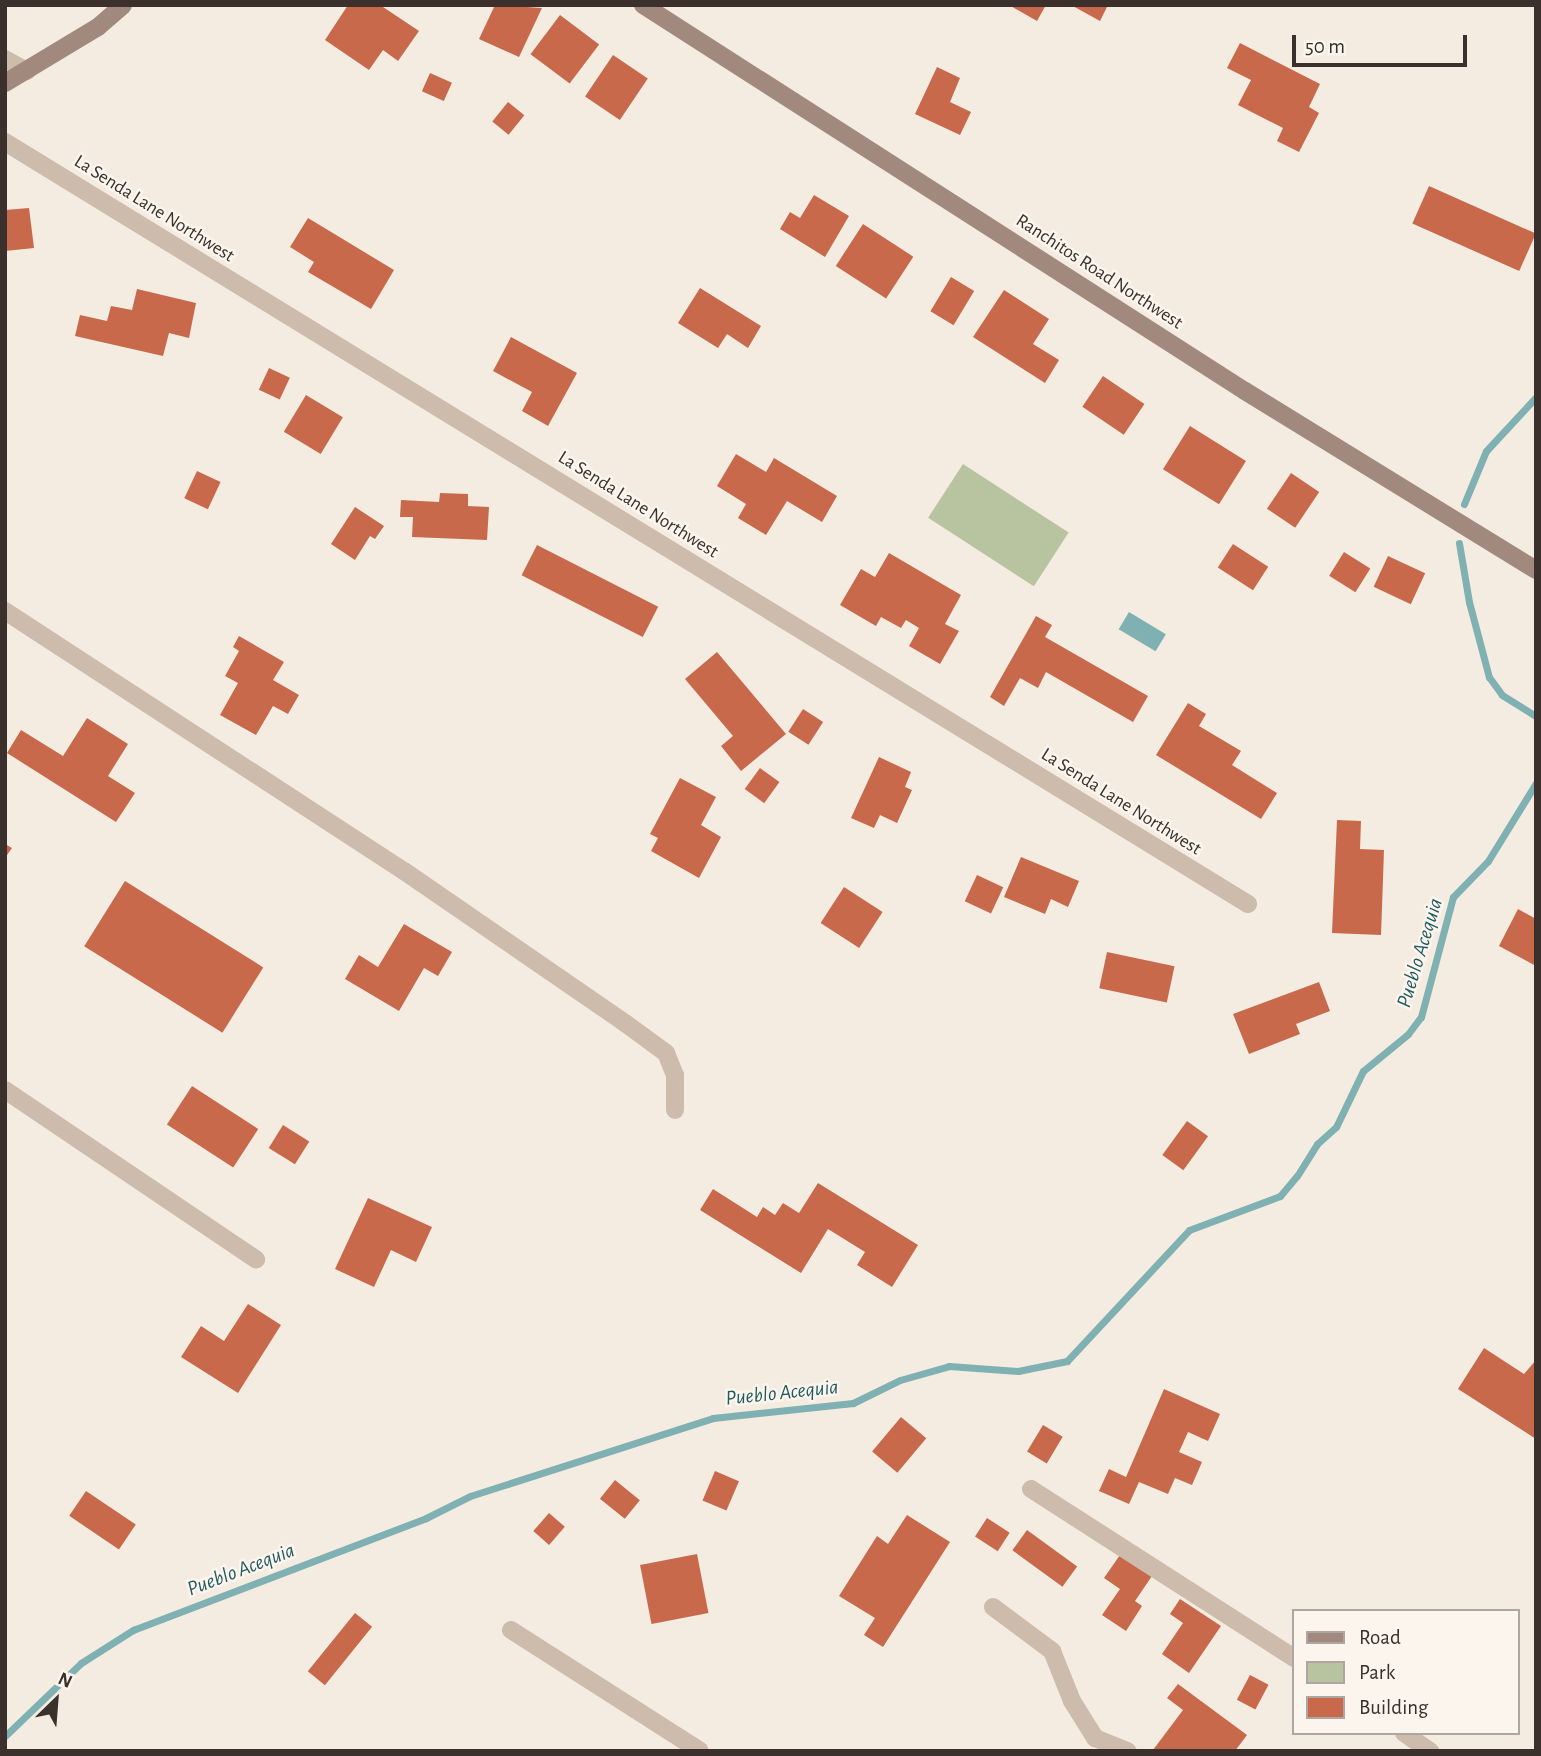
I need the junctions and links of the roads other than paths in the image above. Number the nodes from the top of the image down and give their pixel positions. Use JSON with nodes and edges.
{"nodes":[{"id":1,"x":123,"y":5,"type":"edge"},
{"id":2,"x":643,"y":5,"type":"edge"},
{"id":3,"x":5,"y":59,"type":"edge"},
{"id":4,"x":27,"y":71,"type":"junction"},
{"id":5,"x":5,"y":83,"type":"edge"},
{"id":6,"x":5,"y":142,"type":"edge"},
{"id":7,"x":1536,"y":570,"type":"edge"},
{"id":8,"x":5,"y":611,"type":"edge"},
{"id":9,"x":1248,"y":904,"type":"dead end"},
{"id":10,"x":5,"y":1090,"type":"edge"},
{"id":11,"x":675,"y":1110,"type":"dead end"},
{"id":12,"x":256,"y":1259,"type":"dead end"},
{"id":13,"x":1031,"y":1489,"type":"dead end"},
{"id":14,"x":993,"y":1607,"type":"dead end"},
{"id":15,"x":511,"y":1630,"type":"dead end"},
{"id":16,"x":1292,"y":1657,"type":"edge"},
{"id":17,"x":1407,"y":1735,"type":"edge"},
{"id":18,"x":700,"y":1751,"type":"edge"},
{"id":19,"x":1128,"y":1751,"type":"edge"},
{"id":20,"x":1430,"y":1751,"type":"edge"}],
"edges":[{"from":1,"to":4,"type":"street"},
{"from":2,"to":7,"type":"street","name":"Ranchitos Road Northwest"},
{"from":3,"to":4,"type":"street"},
{"from":4,"to":5,"type":"street"},
{"from":6,"to":9,"type":"street","name":"La Senda Lane Northwest"},
{"from":8,"to":11,"type":"street"},
{"from":10,"to":12,"type":"street"},
{"from":13,"to":16,"type":"street"},
{"from":14,"to":19,"type":"street"},
{"from":15,"to":18,"type":"street"},
{"from":17,"to":20,"type":"street"}]}
